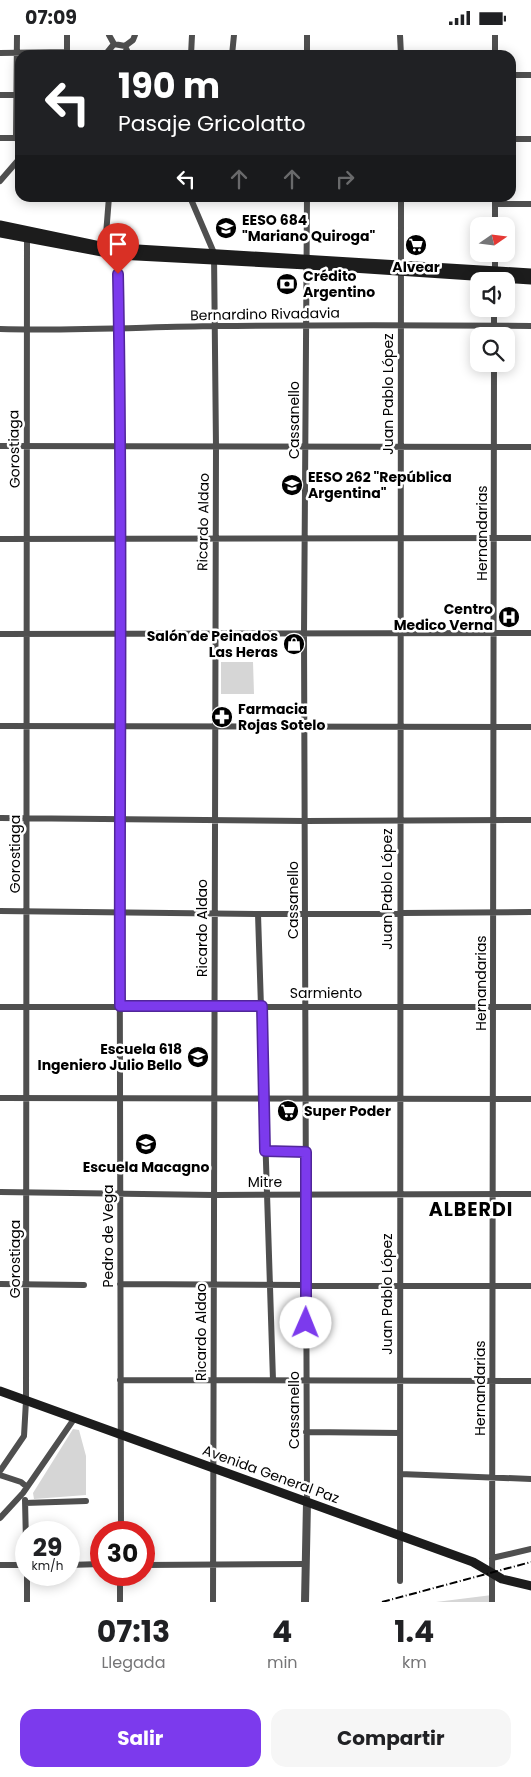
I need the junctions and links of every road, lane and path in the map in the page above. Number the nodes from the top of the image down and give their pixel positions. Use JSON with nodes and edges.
{"nodes":[{"id":1,"x":17,"y":35,"type":"edge"},
{"id":2,"x":67,"y":35,"type":"edge"},
{"id":3,"x":109,"y":35,"type":"edge"},
{"id":4,"x":135,"y":35,"type":"edge"},
{"id":5,"x":192,"y":35,"type":"edge"},
{"id":6,"x":234,"y":35,"type":"edge"},
{"id":7,"x":307,"y":35,"type":"edge"},
{"id":8,"x":400,"y":35,"type":"edge"},
{"id":9,"x":495,"y":35,"type":"edge"},
{"id":10,"x":114,"y":44,"type":"junction"},
{"id":11,"x":125,"y":46,"type":"junction"},
{"id":12,"x":17,"y":50,"type":"edge"},
{"id":13,"x":68,"y":50,"type":"edge"},
{"id":14,"x":109,"y":50,"type":"edge"},
{"id":15,"x":127,"y":50,"type":"edge"},
{"id":16,"x":191,"y":50,"type":"edge"},
{"id":17,"x":232,"y":50,"type":"edge"},
{"id":18,"x":307,"y":50,"type":"edge"},
{"id":19,"x":400,"y":50,"type":"edge"},
{"id":20,"x":495,"y":50,"type":"edge"},
{"id":21,"x":0,"y":53,"type":"edge"},
{"id":22,"x":15,"y":53,"type":"edge"},
{"id":23,"x":516,"y":75,"type":"edge"},
{"id":24,"x":531,"y":75,"type":"edge"},
{"id":25,"x":0,"y":95,"type":"edge"},
{"id":26,"x":15,"y":95,"type":"edge"},
{"id":27,"x":0,"y":139,"type":"edge"},
{"id":28,"x":516,"y":139,"type":"edge"},
{"id":29,"x":531,"y":139,"type":"edge"},
{"id":30,"x":15,"y":141,"type":"edge"},
{"id":31,"x":15,"y":164,"type":"edge"},
{"id":32,"x":0,"y":181,"type":"edge"},
{"id":33,"x":109,"y":202,"type":"edge"},
{"id":34,"x":192,"y":202,"type":"edge"},
{"id":35,"x":307,"y":202,"type":"edge"},
{"id":36,"x":401,"y":202,"type":"edge"},
{"id":37,"x":495,"y":202,"type":"edge"},
{"id":38,"x":507,"y":202,"type":"edge"},
{"id":39,"x":531,"y":204,"type":"edge"},
{"id":40,"x":495,"y":217,"type":"edge"},
{"id":41,"x":0,"y":225,"type":"edge"},
{"id":42,"x":0,"y":233,"type":"edge"},
{"id":43,"x":28,"y":234,"type":"junction"},
{"id":44,"x":105,"y":247,"type":"junction"},
{"id":45,"x":118,"y":255,"type":"junction"},
{"id":46,"x":214,"y":257,"type":"junction"},
{"id":47,"x":307,"y":261,"type":"junction"},
{"id":48,"x":400,"y":267,"type":"junction"},
{"id":49,"x":531,"y":273,"type":"edge"},
{"id":50,"x":470,"y":274,"type":"edge"},
{"id":51,"x":515,"y":274,"type":"edge"},
{"id":52,"x":515,"y":278,"type":"edge"},
{"id":53,"x":531,"y":280,"type":"edge"},
{"id":54,"x":494,"y":317,"type":"edge"},
{"id":55,"x":401,"y":325,"type":"junction"},
{"id":56,"x":214,"y":326,"type":"junction"},
{"id":57,"x":307,"y":326,"type":"junction"},
{"id":58,"x":494,"y":326,"type":"junction"},
{"id":59,"x":531,"y":326,"type":"edge"},
{"id":60,"x":0,"y":329,"type":"edge"},
{"id":61,"x":26,"y":330,"type":"junction"},
{"id":62,"x":120,"y":330,"type":"junction"},
{"id":63,"x":494,"y":372,"type":"edge"},
{"id":64,"x":0,"y":446,"type":"edge"},
{"id":65,"x":26,"y":446,"type":"junction"},
{"id":66,"x":122,"y":447,"type":"junction"},
{"id":67,"x":216,"y":447,"type":"junction"},
{"id":68,"x":307,"y":447,"type":"junction"},
{"id":69,"x":400,"y":447,"type":"junction"},
{"id":70,"x":495,"y":447,"type":"junction"},
{"id":71,"x":531,"y":447,"type":"edge"},
{"id":72,"x":494,"y":538,"type":"junction"},
{"id":73,"x":531,"y":538,"type":"edge"},
{"id":74,"x":0,"y":539,"type":"edge"},
{"id":75,"x":28,"y":539,"type":"junction"},
{"id":76,"x":121,"y":539,"type":"junction"},
{"id":77,"x":215,"y":539,"type":"junction"},
{"id":78,"x":306,"y":540,"type":"junction"},
{"id":79,"x":400,"y":540,"type":"junction"},
{"id":80,"x":400,"y":633,"type":"junction"},
{"id":81,"x":494,"y":633,"type":"junction"},
{"id":82,"x":531,"y":633,"type":"edge"},
{"id":83,"x":0,"y":634,"type":"edge"},
{"id":84,"x":27,"y":634,"type":"junction"},
{"id":85,"x":119,"y":635,"type":"junction"},
{"id":86,"x":214,"y":635,"type":"junction"},
{"id":87,"x":304,"y":635,"type":"junction"},
{"id":88,"x":0,"y":725,"type":"edge"},
{"id":89,"x":28,"y":726,"type":"junction"},
{"id":90,"x":120,"y":726,"type":"junction"},
{"id":91,"x":214,"y":727,"type":"junction"},
{"id":92,"x":304,"y":727,"type":"junction"},
{"id":93,"x":400,"y":727,"type":"junction"},
{"id":94,"x":494,"y":727,"type":"junction"},
{"id":95,"x":531,"y":727,"type":"edge"},
{"id":96,"x":0,"y":818,"type":"edge"},
{"id":97,"x":28,"y":818,"type":"junction"},
{"id":98,"x":120,"y":820,"type":"junction"},
{"id":99,"x":213,"y":820,"type":"junction"},
{"id":100,"x":400,"y":820,"type":"junction"},
{"id":101,"x":494,"y":820,"type":"junction"},
{"id":102,"x":531,"y":820,"type":"edge"},
{"id":103,"x":305,"y":821,"type":"junction"},
{"id":104,"x":0,"y":911,"type":"edge"},
{"id":105,"x":28,"y":912,"type":"junction"},
{"id":106,"x":120,"y":912,"type":"junction"},
{"id":107,"x":215,"y":913,"type":"junction"},
{"id":108,"x":305,"y":913,"type":"junction"},
{"id":109,"x":400,"y":913,"type":"junction"},
{"id":110,"x":494,"y":913,"type":"junction"},
{"id":111,"x":531,"y":913,"type":"edge"},
{"id":112,"x":258,"y":914,"type":"junction"},
{"id":113,"x":120,"y":1006,"type":"junction"},
{"id":114,"x":215,"y":1006,"type":"junction"},
{"id":115,"x":262,"y":1006,"type":"junction"},
{"id":116,"x":306,"y":1006,"type":"junction"},
{"id":117,"x":400,"y":1006,"type":"junction"},
{"id":118,"x":0,"y":1007,"type":"edge"},
{"id":119,"x":28,"y":1007,"type":"junction"},
{"id":120,"x":493,"y":1007,"type":"junction"},
{"id":121,"x":531,"y":1007,"type":"edge"},
{"id":122,"x":215,"y":1097,"type":"junction"},
{"id":123,"x":0,"y":1098,"type":"edge"},
{"id":124,"x":28,"y":1098,"type":"junction"},
{"id":125,"x":121,"y":1098,"type":"junction"},
{"id":126,"x":264,"y":1098,"type":"junction"},
{"id":127,"x":306,"y":1098,"type":"junction"},
{"id":128,"x":400,"y":1098,"type":"junction"},
{"id":129,"x":494,"y":1099,"type":"junction"},
{"id":130,"x":531,"y":1099,"type":"edge"},
{"id":131,"x":265,"y":1151,"type":"junction"},
{"id":132,"x":306,"y":1152,"type":"junction"},
{"id":133,"x":0,"y":1192,"type":"edge"},
{"id":134,"x":28,"y":1192,"type":"junction"},
{"id":135,"x":121,"y":1192,"type":"junction"},
{"id":136,"x":494,"y":1194,"type":"junction"},
{"id":137,"x":531,"y":1194,"type":"edge"},
{"id":138,"x":214,"y":1195,"type":"junction"},
{"id":139,"x":266,"y":1195,"type":"junction"},
{"id":140,"x":307,"y":1195,"type":"junction"},
{"id":141,"x":400,"y":1195,"type":"junction"},
{"id":142,"x":0,"y":1284,"type":"edge"},
{"id":143,"x":27,"y":1284,"type":"junction"},
{"id":144,"x":120,"y":1284,"type":"junction"},
{"id":145,"x":84,"y":1285,"type":"dead end"},
{"id":146,"x":214,"y":1285,"type":"junction"},
{"id":147,"x":270,"y":1285,"type":"junction"},
{"id":148,"x":307,"y":1285,"type":"junction"},
{"id":149,"x":400,"y":1285,"type":"junction"},
{"id":150,"x":493,"y":1286,"type":"junction"},
{"id":151,"x":531,"y":1286,"type":"edge"},
{"id":152,"x":120,"y":1380,"type":"junction"},
{"id":153,"x":214,"y":1380,"type":"junction"},
{"id":154,"x":273,"y":1380,"type":"junction"},
{"id":155,"x":306,"y":1381,"type":"junction"},
{"id":156,"x":400,"y":1381,"type":"junction"},
{"id":157,"x":493,"y":1381,"type":"junction"},
{"id":158,"x":531,"y":1381,"type":"edge"},
{"id":159,"x":0,"y":1391,"type":"edge"},
{"id":160,"x":26,"y":1401,"type":"junction"},
{"id":161,"x":74,"y":1419,"type":"junction"},
{"id":162,"x":121,"y":1433,"type":"junction"},
{"id":163,"x":306,"y":1433,"type":"junction"},
{"id":164,"x":400,"y":1433,"type":"junction"},
{"id":165,"x":213,"y":1467,"type":"junction"},
{"id":166,"x":0,"y":1471,"type":"edge"},
{"id":167,"x":400,"y":1474,"type":"junction"},
{"id":168,"x":0,"y":1475,"type":"edge"},
{"id":169,"x":493,"y":1477,"type":"junction"},
{"id":170,"x":531,"y":1479,"type":"edge"},
{"id":171,"x":27,"y":1487,"type":"junction"},
{"id":172,"x":23,"y":1493,"type":"junction"},
{"id":173,"x":86,"y":1501,"type":"dead end"},
{"id":174,"x":307,"y":1502,"type":"junction"},
{"id":175,"x":25,"y":1503,"type":"junction"},
{"id":176,"x":0,"y":1518,"type":"edge"},
{"id":177,"x":25,"y":1521,"type":"edge"},
{"id":178,"x":120,"y":1521,"type":"edge"},
{"id":179,"x":400,"y":1535,"type":"junction"},
{"id":180,"x":531,"y":1549,"type":"edge"},
{"id":181,"x":492,"y":1558,"type":"junction"},
{"id":182,"x":0,"y":1565,"type":"edge"},
{"id":183,"x":15,"y":1565,"type":"edge"},
{"id":184,"x":155,"y":1565,"type":"edge"},
{"id":185,"x":213,"y":1565,"type":"junction"},
{"id":186,"x":306,"y":1565,"type":"junction"},
{"id":187,"x":492,"y":1573,"type":"junction"},
{"id":188,"x":400,"y":1581,"type":"dead end"},
{"id":189,"x":27,"y":1586,"type":"edge"},
{"id":190,"x":120,"y":1586,"type":"edge"},
{"id":191,"x":531,"y":1586,"type":"edge"},
{"id":192,"x":27,"y":1602,"type":"edge"},
{"id":193,"x":120,"y":1602,"type":"edge"},
{"id":194,"x":213,"y":1602,"type":"edge"},
{"id":195,"x":305,"y":1602,"type":"edge"},
{"id":196,"x":492,"y":1602,"type":"edge"}],
"edges":[{"from":1,"to":12,"type":"street"},
{"from":2,"to":13,"type":"street"},
{"from":3,"to":10,"type":"street"},
{"from":4,"to":11,"type":"street"},
{"from":5,"to":16,"type":"street"},
{"from":6,"to":17,"type":"street"},
{"from":7,"to":18,"type":"street"},
{"from":8,"to":19,"type":"street"},
{"from":9,"to":20,"type":"street"},
{"from":10,"to":11,"type":"street"},
{"from":10,"to":14,"type":"street"},
{"from":11,"to":15,"type":"street"},
{"from":21,"to":22,"type":"street"},
{"from":23,"to":24,"type":"street"},
{"from":25,"to":26,"type":"street"},
{"from":27,"to":30,"type":"street"},
{"from":28,"to":29,"type":"street"},
{"from":31,"to":32,"type":"street"},
{"from":33,"to":44,"type":"street"},
{"from":34,"to":46,"type":"street"},
{"from":35,"to":47,"type":"street","name":"Cassanello"},
{"from":36,"to":48,"type":"street","name":"Juan Pablo López"},
{"from":37,"to":40,"type":"street"},
{"from":38,"to":39,"type":"street"},
{"from":41,"to":43,"type":"main road"},
{"from":42,"to":43,"type":"main road"},
{"from":43,"to":44,"type":"main road"},
{"from":43,"to":45,"type":"main road"},
{"from":43,"to":61,"type":"street","name":"Gorostiaga"},
{"from":44,"to":45,"type":"street"},
{"from":44,"to":46,"type":"main road"},
{"from":45,"to":46,"type":"main road"},
{"from":45,"to":62,"type":"street","name":"Pedro de Vega"},
{"from":46,"to":47,"type":"main road"},
{"from":46,"to":56,"type":"street","name":"Ricardo Aldao"},
{"from":47,"to":48,"type":"main road"},
{"from":47,"to":57,"type":"street","name":"Cassanello"},
{"from":48,"to":50,"type":"main road"},
{"from":48,"to":55,"type":"street","name":"Juan Pablo López"},
{"from":49,"to":51,"type":"main road"},
{"from":52,"to":53,"type":"main road"},
{"from":54,"to":58,"type":"street"},
{"from":55,"to":57,"type":"street","name":"Bernardino Rivadavia"},
{"from":55,"to":58,"type":"street","name":"Bernardino Rivadavia"},
{"from":55,"to":69,"type":"street","name":"Juan Pablo López"},
{"from":56,"to":57,"type":"street","name":"Bernardino Rivadavia"},
{"from":56,"to":62,"type":"street","name":"Bernardino Rivadavia"},
{"from":56,"to":67,"type":"street","name":"Ricardo Aldao"},
{"from":57,"to":68,"type":"street","name":"Cassanello"},
{"from":58,"to":59,"type":"street","name":"Bernardino Rivadavia"},
{"from":60,"to":61,"type":"street","name":"Bernardino Rivadavia"},
{"from":61,"to":62,"type":"street","name":"Bernardino Rivadavia"},
{"from":61,"to":65,"type":"street","name":"Gorostiaga"},
{"from":62,"to":66,"type":"street","name":"Pedro de Vega"},
{"from":63,"to":70,"type":"street","name":"Hernandarias"},
{"from":64,"to":65,"type":"street"},
{"from":65,"to":66,"type":"street"},
{"from":65,"to":75,"type":"street","name":"Gorostiaga"},
{"from":66,"to":67,"type":"street"},
{"from":66,"to":76,"type":"street","name":"Pedro de Vega"},
{"from":67,"to":68,"type":"street"},
{"from":67,"to":77,"type":"street","name":"Ricardo Aldao"},
{"from":68,"to":69,"type":"street"},
{"from":68,"to":78,"type":"street","name":"Cassanello"},
{"from":69,"to":70,"type":"street"},
{"from":69,"to":79,"type":"street","name":"Juan Pablo López"},
{"from":70,"to":71,"type":"street"},
{"from":70,"to":72,"type":"street","name":"Hernandarias"},
{"from":72,"to":73,"type":"street"},
{"from":72,"to":79,"type":"street"},
{"from":72,"to":81,"type":"street","name":"Hernandarias"},
{"from":74,"to":75,"type":"street"},
{"from":75,"to":76,"type":"street"},
{"from":75,"to":84,"type":"street","name":"Gorostiaga"},
{"from":76,"to":77,"type":"street"},
{"from":76,"to":85,"type":"street","name":"Pedro de Vega"},
{"from":77,"to":78,"type":"street"},
{"from":77,"to":86,"type":"street","name":"Ricardo Aldao"},
{"from":78,"to":79,"type":"street"},
{"from":78,"to":87,"type":"street","name":"Cassanello"},
{"from":79,"to":80,"type":"street","name":"Juan Pablo López"},
{"from":80,"to":81,"type":"street"},
{"from":80,"to":87,"type":"street"},
{"from":80,"to":93,"type":"street","name":"Juan Pablo López"},
{"from":81,"to":82,"type":"street"},
{"from":81,"to":94,"type":"street","name":"Hernandarias"},
{"from":83,"to":84,"type":"street"},
{"from":84,"to":85,"type":"street"},
{"from":84,"to":89,"type":"street","name":"Gorostiaga"},
{"from":85,"to":86,"type":"street"},
{"from":85,"to":90,"type":"street","name":"Pedro de Vega"},
{"from":86,"to":87,"type":"street"},
{"from":86,"to":91,"type":"street","name":"Ricardo Aldao"},
{"from":87,"to":92,"type":"street","name":"Cassanello"},
{"from":88,"to":89,"type":"street"},
{"from":89,"to":90,"type":"street"},
{"from":89,"to":97,"type":"street","name":"Gorostiaga"},
{"from":90,"to":91,"type":"street"},
{"from":90,"to":98,"type":"street","name":"Pedro de Vega"},
{"from":91,"to":92,"type":"street"},
{"from":91,"to":99,"type":"street","name":"Ricardo Aldao"},
{"from":92,"to":93,"type":"street"},
{"from":92,"to":103,"type":"street","name":"Cassanello"},
{"from":93,"to":94,"type":"street"},
{"from":93,"to":100,"type":"street","name":"Juan Pablo López"},
{"from":94,"to":95,"type":"street"},
{"from":94,"to":101,"type":"street","name":"Hernandarias"},
{"from":96,"to":97,"type":"street"},
{"from":97,"to":98,"type":"street"},
{"from":97,"to":105,"type":"street","name":"Gorostiaga"},
{"from":98,"to":99,"type":"street"},
{"from":98,"to":106,"type":"street","name":"Pedro de Vega"},
{"from":99,"to":103,"type":"street"},
{"from":99,"to":107,"type":"street","name":"Ricardo Aldao"},
{"from":100,"to":101,"type":"street"},
{"from":100,"to":103,"type":"street"},
{"from":100,"to":109,"type":"street","name":"Juan Pablo López"},
{"from":101,"to":102,"type":"street"},
{"from":101,"to":110,"type":"street","name":"Hernandarias"},
{"from":103,"to":108,"type":"street","name":"Cassanello"},
{"from":104,"to":105,"type":"street"},
{"from":105,"to":106,"type":"street"},
{"from":105,"to":119,"type":"street","name":"Gorostiaga"},
{"from":106,"to":107,"type":"street"},
{"from":106,"to":113,"type":"street","name":"Pedro de Vega"},
{"from":107,"to":112,"type":"street"},
{"from":107,"to":114,"type":"street","name":"Ricardo Aldao"},
{"from":108,"to":109,"type":"street"},
{"from":108,"to":112,"type":"street"},
{"from":108,"to":116,"type":"street","name":"Cassanello"},
{"from":109,"to":110,"type":"street"},
{"from":109,"to":117,"type":"street","name":"Juan Pablo López"},
{"from":110,"to":111,"type":"street"},
{"from":110,"to":120,"type":"street","name":"Hernandarias"},
{"from":112,"to":115,"type":"street"},
{"from":113,"to":114,"type":"street","name":"Sarmiento"},
{"from":113,"to":119,"type":"street","name":"Sarmiento"},
{"from":113,"to":125,"type":"street","name":"Pedro de Vega"},
{"from":114,"to":115,"type":"street","name":"Sarmiento"},
{"from":114,"to":122,"type":"street","name":"Ricardo Aldao"},
{"from":115,"to":116,"type":"street","name":"Sarmiento"},
{"from":115,"to":126,"type":"street"},
{"from":116,"to":117,"type":"street","name":"Sarmiento"},
{"from":116,"to":127,"type":"street","name":"Cassanello"},
{"from":117,"to":120,"type":"street","name":"Sarmiento"},
{"from":117,"to":128,"type":"street","name":"Juan Pablo López"},
{"from":118,"to":119,"type":"street","name":"Sarmiento"},
{"from":119,"to":124,"type":"street","name":"Gorostiaga"},
{"from":120,"to":121,"type":"street","name":"Sarmiento"},
{"from":120,"to":129,"type":"street","name":"Hernandarias"},
{"from":122,"to":125,"type":"street"},
{"from":122,"to":126,"type":"street"},
{"from":122,"to":138,"type":"street","name":"Ricardo Aldao"},
{"from":123,"to":124,"type":"street"},
{"from":124,"to":125,"type":"street"},
{"from":124,"to":134,"type":"street","name":"Gorostiaga"},
{"from":125,"to":135,"type":"street","name":"Pedro de Vega"},
{"from":126,"to":127,"type":"street"},
{"from":126,"to":131,"type":"street"},
{"from":127,"to":128,"type":"street"},
{"from":127,"to":132,"type":"street","name":"Cassanello"},
{"from":128,"to":129,"type":"street"},
{"from":128,"to":141,"type":"street","name":"Juan Pablo López"},
{"from":129,"to":130,"type":"street"},
{"from":129,"to":136,"type":"street","name":"Hernandarias"},
{"from":131,"to":132,"type":"street"},
{"from":131,"to":139,"type":"street"},
{"from":132,"to":140,"type":"street","name":"Cassanello"},
{"from":133,"to":134,"type":"street","name":"Mitre"},
{"from":134,"to":135,"type":"street","name":"Mitre"},
{"from":134,"to":143,"type":"street","name":"Gorostiaga"},
{"from":135,"to":138,"type":"street","name":"Mitre"},
{"from":135,"to":144,"type":"street","name":"Pedro de Vega"},
{"from":136,"to":137,"type":"street","name":"Mitre"},
{"from":136,"to":141,"type":"street","name":"Mitre"},
{"from":136,"to":150,"type":"street","name":"Hernandarias"},
{"from":138,"to":139,"type":"street","name":"Mitre"},
{"from":138,"to":146,"type":"street","name":"Ricardo Aldao"},
{"from":139,"to":140,"type":"street","name":"Mitre"},
{"from":139,"to":147,"type":"street"},
{"from":140,"to":141,"type":"street","name":"Mitre"},
{"from":140,"to":148,"type":"street","name":"Cassanello"},
{"from":141,"to":149,"type":"street","name":"Juan Pablo López"},
{"from":142,"to":143,"type":"street"},
{"from":143,"to":145,"type":"street"},
{"from":143,"to":160,"type":"street","name":"Gorostiaga"},
{"from":144,"to":146,"type":"street"},
{"from":144,"to":152,"type":"street","name":"Pedro de Vega"},
{"from":146,"to":147,"type":"street"},
{"from":146,"to":153,"type":"street","name":"Ricardo Aldao"},
{"from":147,"to":148,"type":"street"},
{"from":147,"to":154,"type":"street"},
{"from":148,"to":149,"type":"street"},
{"from":148,"to":155,"type":"street","name":"Cassanello"},
{"from":149,"to":150,"type":"street"},
{"from":149,"to":156,"type":"street","name":"Juan Pablo López"},
{"from":150,"to":151,"type":"street"},
{"from":150,"to":157,"type":"street","name":"Hernandarias"},
{"from":152,"to":153,"type":"street"},
{"from":152,"to":162,"type":"street","name":"Pedro de Vega"},
{"from":153,"to":154,"type":"street"},
{"from":153,"to":165,"type":"street","name":"Ricardo Aldao"},
{"from":154,"to":155,"type":"street"},
{"from":155,"to":156,"type":"street"},
{"from":155,"to":163,"type":"street","name":"Cassanello"},
{"from":156,"to":157,"type":"street"},
{"from":156,"to":164,"type":"street","name":"Juan Pablo López"},
{"from":157,"to":158,"type":"street"},
{"from":157,"to":169,"type":"street","name":"Hernandarias"},
{"from":159,"to":160,"type":"main road","name":"Avenida General Paz"},
{"from":160,"to":161,"type":"main road","name":"Avenida General Paz"},
{"from":160,"to":166,"type":"street","name":"Gorostiaga"},
{"from":161,"to":162,"type":"main road","name":"Avenida General Paz"},
{"from":161,"to":171,"type":"street"},
{"from":162,"to":165,"type":"main road","name":"Avenida General Paz"},
{"from":162,"to":178,"type":"street","name":"Pedro de Vega"},
{"from":163,"to":164,"type":"street"},
{"from":163,"to":174,"type":"street","name":"Cassanello"},
{"from":164,"to":167,"type":"street","name":"Juan Pablo López"},
{"from":165,"to":174,"type":"main road","name":"Avenida General Paz"},
{"from":165,"to":185,"type":"street","name":"Ricardo Aldao"},
{"from":167,"to":169,"type":"street"},
{"from":167,"to":179,"type":"street","name":"Juan Pablo López"},
{"from":168,"to":171,"type":"street"},
{"from":169,"to":170,"type":"street"},
{"from":169,"to":181,"type":"street","name":"Hernandarias"},
{"from":171,"to":172,"type":"street"},
{"from":172,"to":175,"type":"street"},
{"from":172,"to":176,"type":"street"},
{"from":173,"to":175,"type":"street"},
{"from":174,"to":179,"type":"main road","name":"Avenida General Paz"},
{"from":174,"to":186,"type":"street","name":"Cassanello"},
{"from":175,"to":177,"type":"street"},
{"from":179,"to":187,"type":"main road","name":"Avenida General Paz"},
{"from":179,"to":188,"type":"street","name":"Juan Pablo López"},
{"from":180,"to":181,"type":"street"},
{"from":181,"to":187,"type":"street","name":"Hernandarias"},
{"from":182,"to":183,"type":"street"},
{"from":184,"to":185,"type":"street"},
{"from":185,"to":186,"type":"street"},
{"from":185,"to":194,"type":"street","name":"Ricardo Aldao"},
{"from":186,"to":195,"type":"street","name":"Cassanello"},
{"from":187,"to":191,"type":"main road","name":"Avenida General Paz"},
{"from":187,"to":196,"type":"street","name":"Hernandarias"},
{"from":189,"to":192,"type":"street"},
{"from":190,"to":193,"type":"street"}]}
